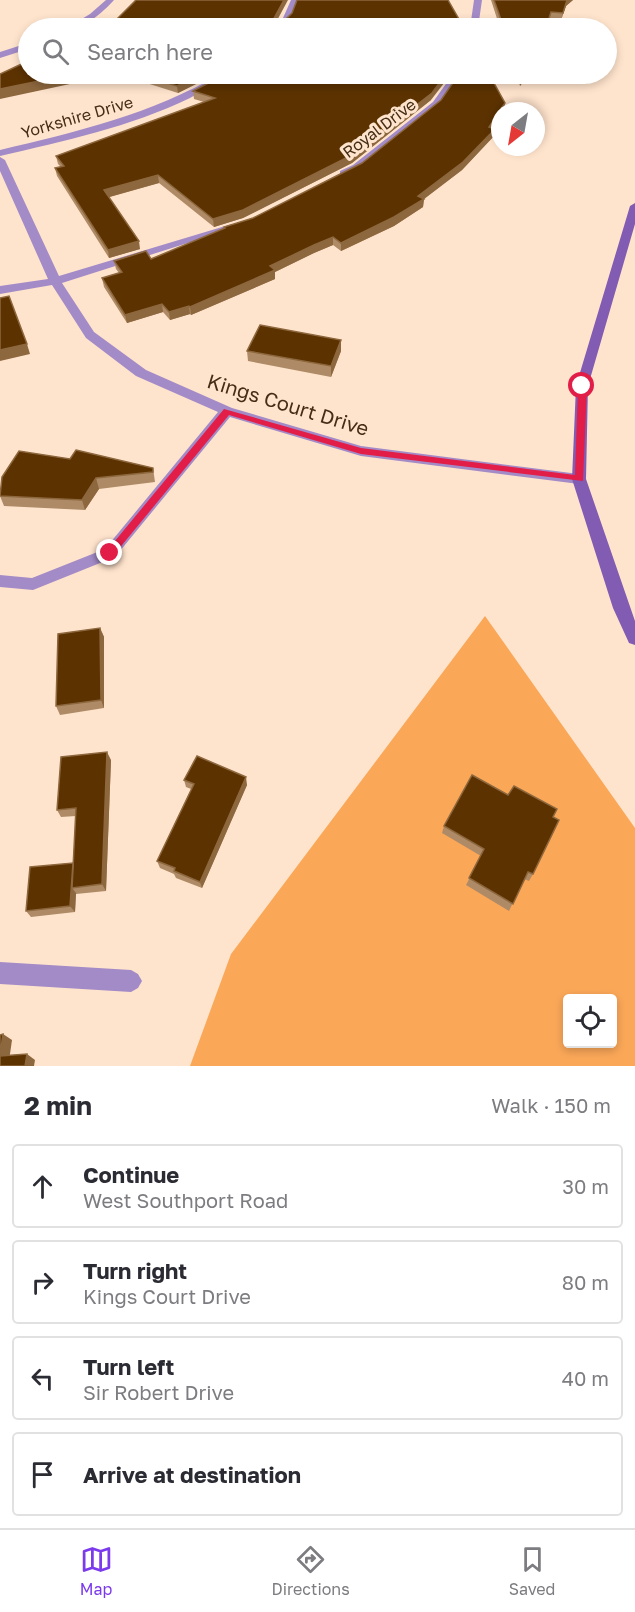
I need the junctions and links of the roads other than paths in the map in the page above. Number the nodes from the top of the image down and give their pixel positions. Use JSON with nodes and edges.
{"nodes":[{"id":1,"x":110,"y":0,"type":"edge"},
{"id":2,"x":295,"y":0,"type":"edge"},
{"id":3,"x":478,"y":0,"type":"edge"},
{"id":4,"x":89,"y":18,"type":"edge"},
{"id":5,"x":286,"y":18,"type":"edge"},
{"id":6,"x":476,"y":18,"type":"edge"},
{"id":7,"x":18,"y":49,"type":"edge"},
{"id":8,"x":0,"y":55,"type":"edge"},
{"id":9,"x":205,"y":84,"type":"edge"},
{"id":10,"x":451,"y":84,"type":"edge"},
{"id":11,"x":0,"y":153,"type":"edge"},
{"id":12,"x":0,"y":160,"type":"edge"},
{"id":13,"x":337,"y":177,"type":"edge"},
{"id":14,"x":635,"y":206,"type":"edge"},
{"id":15,"x":248,"y":222,"type":"edge"},
{"id":16,"x":55,"y":280,"type":"junction"},
{"id":17,"x":0,"y":290,"type":"edge"},
{"id":18,"x":227,"y":411,"type":"junction"},
{"id":19,"x":579,"y":478,"type":"junction"},
{"id":20,"x":0,"y":581,"type":"edge"},
{"id":21,"x":635,"y":638,"type":"edge"},
{"id":22,"x":0,"y":973,"type":"edge"},
{"id":23,"x":131,"y":981,"type":"dead end"}],
"edges":[{"from":1,"to":4,"type":"street"},
{"from":2,"to":5,"type":"street"},
{"from":3,"to":6,"type":"street"},
{"from":7,"to":8,"type":"street"},
{"from":9,"to":11,"type":"street","name":"Yorkshire Drive"},
{"from":10,"to":13,"type":"street","name":"Royal Drive"},
{"from":12,"to":16,"type":"street","name":"Kings Court Drive"},
{"from":14,"to":19,"type":"main road"},
{"from":15,"to":16,"type":"street"},
{"from":16,"to":17,"type":"street"},
{"from":16,"to":18,"type":"street","name":"Kings Court Drive"},
{"from":18,"to":19,"type":"street","name":"Kings Court Drive"},
{"from":18,"to":20,"type":"street"},
{"from":19,"to":21,"type":"main road"},
{"from":22,"to":23,"type":"street"}]}
